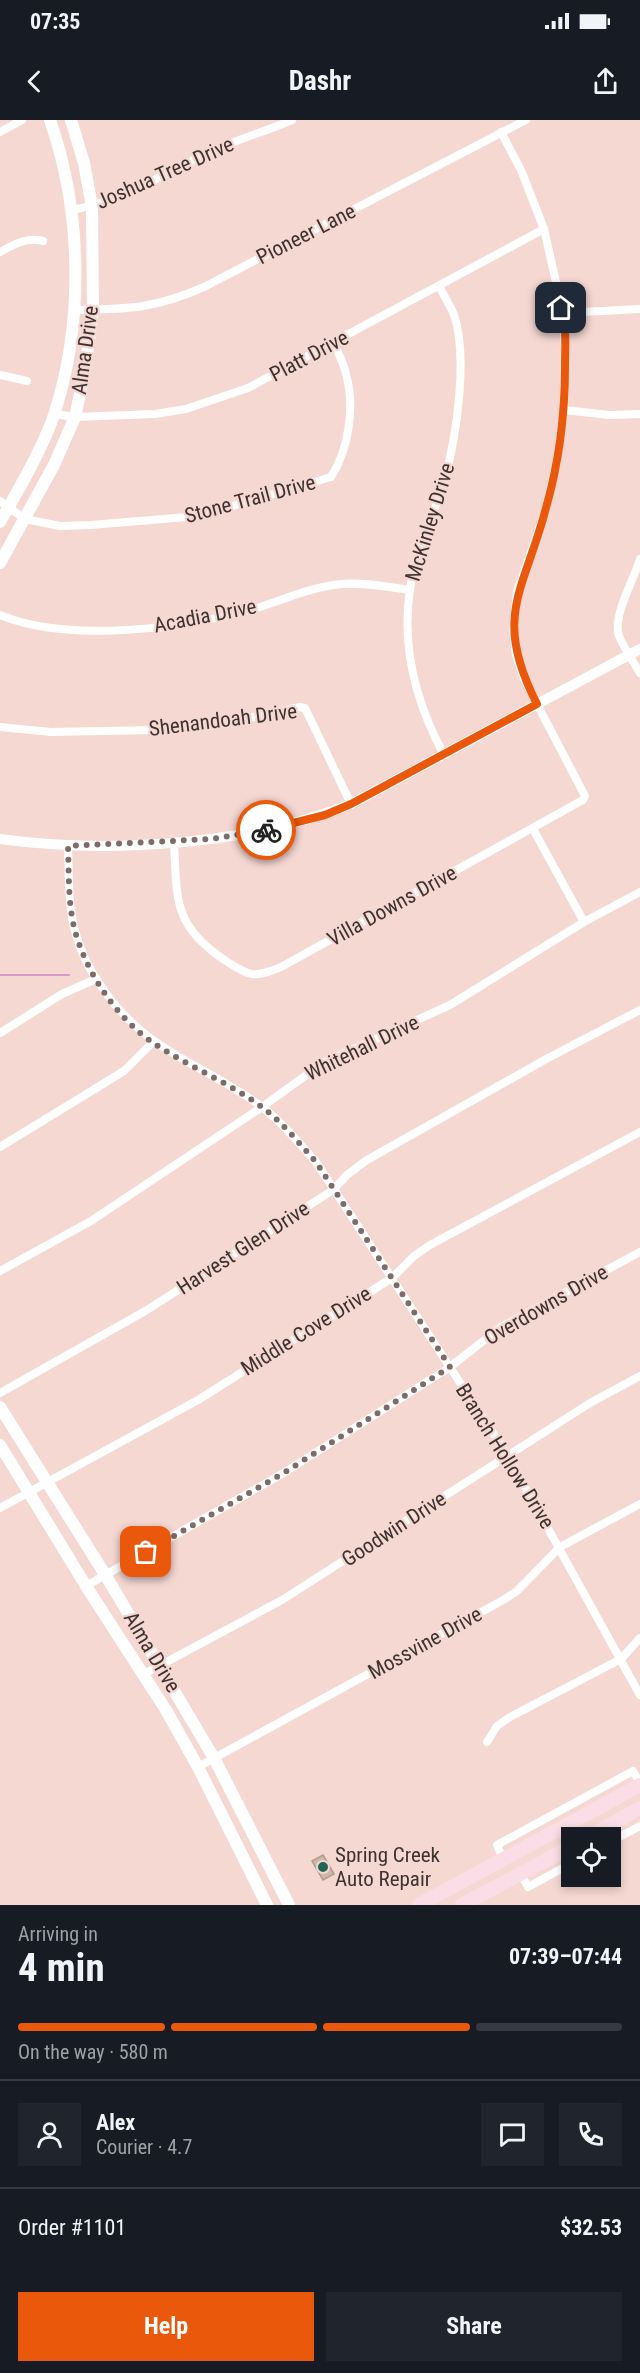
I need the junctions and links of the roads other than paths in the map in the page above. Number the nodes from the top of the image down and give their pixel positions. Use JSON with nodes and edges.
{"nodes":[{"id":1,"x":22,"y":120,"type":"edge"},
{"id":2,"x":50,"y":120,"type":"edge"},
{"id":3,"x":71,"y":120,"type":"edge"},
{"id":4,"x":292,"y":120,"type":"edge"},
{"id":5,"x":526,"y":120,"type":"edge"},
{"id":6,"x":0,"y":132,"type":"edge"},
{"id":7,"x":501,"y":132,"type":"junction"},
{"id":8,"x":92,"y":207,"type":"junction"},
{"id":9,"x":71,"y":210,"type":"junction"},
{"id":10,"x":544,"y":229,"type":"junction"},
{"id":11,"x":43,"y":241,"type":"dead end"},
{"id":12,"x":0,"y":252,"type":"edge"},
{"id":13,"x":439,"y":286,"type":"junction"},
{"id":14,"x":640,"y":309,"type":"edge"},
{"id":15,"x":74,"y":310,"type":"junction"},
{"id":16,"x":93,"y":310,"type":"junction"},
{"id":17,"x":563,"y":313,"type":"junction"},
{"id":18,"x":334,"y":344,"type":"junction"},
{"id":19,"x":0,"y":375,"type":"edge"},
{"id":20,"x":27,"y":381,"type":"dead end"},
{"id":21,"x":564,"y":410,"type":"junction"},
{"id":22,"x":54,"y":414,"type":"junction"},
{"id":23,"x":640,"y":414,"type":"edge"},
{"id":24,"x":75,"y":417,"type":"junction"},
{"id":25,"x":5,"y":503,"type":"edge"},
{"id":26,"x":25,"y":519,"type":"junction"},
{"id":27,"x":0,"y":522,"type":"edge"},
{"id":28,"x":640,"y":560,"type":"edge"},
{"id":29,"x":0,"y":563,"type":"edge"},
{"id":30,"x":410,"y":590,"type":"junction"},
{"id":31,"x":0,"y":615,"type":"edge"},
{"id":32,"x":640,"y":649,"type":"edge"},
{"id":33,"x":630,"y":654,"type":"junction"},
{"id":34,"x":640,"y":673,"type":"edge"},
{"id":35,"x":537,"y":704,"type":"junction"},
{"id":36,"x":0,"y":727,"type":"edge"},
{"id":37,"x":444,"y":755,"type":"junction"},
{"id":38,"x":351,"y":804,"type":"junction"},
{"id":39,"x":533,"y":829,"type":"junction"},
{"id":40,"x":0,"y":839,"type":"edge"},
{"id":41,"x":174,"y":842,"type":"junction"},
{"id":42,"x":68,"y":846,"type":"junction"},
{"id":43,"x":640,"y":892,"type":"edge"},
{"id":44,"x":584,"y":922,"type":"junction"},
{"id":45,"x":96,"y":979,"type":"junction"},
{"id":46,"x":640,"y":1010,"type":"edge"},
{"id":47,"x":0,"y":1033,"type":"edge"},
{"id":48,"x":153,"y":1042,"type":"junction"},
{"id":49,"x":262,"y":1107,"type":"junction"},
{"id":50,"x":640,"y":1132,"type":"edge"},
{"id":51,"x":0,"y":1147,"type":"edge"},
{"id":52,"x":333,"y":1190,"type":"junction"},
{"id":53,"x":640,"y":1252,"type":"edge"},
{"id":54,"x":0,"y":1271,"type":"edge"},
{"id":55,"x":392,"y":1278,"type":"junction"},
{"id":56,"x":450,"y":1367,"type":"junction"},
{"id":57,"x":640,"y":1376,"type":"edge"},
{"id":58,"x":0,"y":1393,"type":"edge"},
{"id":59,"x":0,"y":1407,"type":"edge"},
{"id":60,"x":0,"y":1445,"type":"edge"},
{"id":61,"x":508,"y":1456,"type":"junction"},
{"id":62,"x":49,"y":1483,"type":"junction"},
{"id":63,"x":31,"y":1492,"type":"junction"},
{"id":64,"x":640,"y":1504,"type":"edge"},
{"id":65,"x":0,"y":1508,"type":"edge"},
{"id":66,"x":560,"y":1547,"type":"junction"},
{"id":67,"x":106,"y":1576,"type":"junction"},
{"id":68,"x":86,"y":1586,"type":"junction"},
{"id":69,"x":640,"y":1638,"type":"edge"},
{"id":70,"x":621,"y":1659,"type":"junction"},
{"id":71,"x":160,"y":1666,"type":"junction"},
{"id":72,"x":144,"y":1674,"type":"junction"},
{"id":73,"x":640,"y":1695,"type":"edge"},
{"id":74,"x":487,"y":1742,"type":"dead end"},
{"id":75,"x":214,"y":1758,"type":"junction"},
{"id":76,"x":198,"y":1767,"type":"junction"},
{"id":77,"x":640,"y":1784,"type":"edge"},
{"id":78,"x":640,"y":1808,"type":"edge"},
{"id":79,"x":640,"y":1826,"type":"edge"},
{"id":80,"x":606,"y":1827,"type":"edge"},
{"id":81,"x":621,"y":1836,"type":"edge"},
{"id":82,"x":561,"y":1852,"type":"edge"},
{"id":83,"x":561,"y":1869,"type":"edge"},
{"id":84,"x":272,"y":1871,"type":"junction"},
{"id":85,"x":521,"y":1874,"type":"junction"},
{"id":86,"x":254,"y":1880,"type":"junction"},
{"id":87,"x":267,"y":1905,"type":"edge"},
{"id":88,"x":289,"y":1905,"type":"edge"},
{"id":89,"x":419,"y":1905,"type":"edge"},
{"id":90,"x":462,"y":1905,"type":"edge"}],
"edges":[{"from":1,"to":6,"type":"street"},
{"from":2,"to":9,"type":"main road","name":"Alma Drive"},
{"from":3,"to":8,"type":"main road","name":"Alma Drive"},
{"from":4,"to":8,"type":"street","name":"Joshua Tree Drive"},
{"from":5,"to":7,"type":"street","name":"Pioneer Lane"},
{"from":7,"to":10,"type":"street"},
{"from":7,"to":16,"type":"street","name":"Pioneer Lane"},
{"from":8,"to":9,"type":"street","name":"Joshua Tree Drive"},
{"from":8,"to":16,"type":"main road","name":"Alma Drive"},
{"from":9,"to":15,"type":"main road","name":"Alma Drive"},
{"from":10,"to":13,"type":"street","name":"Platt Drive"},
{"from":10,"to":17,"type":"street"},
{"from":11,"to":12,"type":"street"},
{"from":13,"to":18,"type":"street","name":"Platt Drive"},
{"from":13,"to":30,"type":"street","name":"McKinley Drive"},
{"from":14,"to":17,"type":"street"},
{"from":15,"to":16,"type":"street","name":"Pioneer Lane"},
{"from":15,"to":22,"type":"main road","name":"Alma Drive"},
{"from":16,"to":24,"type":"main road","name":"Alma Drive"},
{"from":17,"to":21,"type":"street"},
{"from":18,"to":24,"type":"street","name":"Platt Drive"},
{"from":18,"to":26,"type":"street","name":"Stone Trail Drive"},
{"from":19,"to":20,"type":"street"},
{"from":21,"to":23,"type":"street"},
{"from":21,"to":35,"type":"street"},
{"from":22,"to":24,"type":"street","name":"Platt Drive"},
{"from":22,"to":25,"type":"main road","name":"Alma Drive"},
{"from":24,"to":26,"type":"main road","name":"Alma Drive"},
{"from":25,"to":26,"type":"street","name":"Stone Trail Drive"},
{"from":25,"to":27,"type":"main road","name":"Alma Drive"},
{"from":26,"to":29,"type":"main road","name":"Alma Drive"},
{"from":28,"to":33,"type":"street"},
{"from":30,"to":31,"type":"street","name":"Acadia Drive"},
{"from":30,"to":37,"type":"street","name":"McKinley Drive"},
{"from":32,"to":33,"type":"street"},
{"from":33,"to":34,"type":"street"},
{"from":33,"to":35,"type":"street"},
{"from":35,"to":37,"type":"street"},
{"from":35,"to":39,"type":"street","name":"Villa Downs Drive"},
{"from":36,"to":38,"type":"street","name":"Shenandoah Drive"},
{"from":37,"to":38,"type":"street"},
{"from":38,"to":41,"type":"street"},
{"from":39,"to":41,"type":"street","name":"Villa Downs Drive"},
{"from":39,"to":44,"type":"street"},
{"from":40,"to":42,"type":"street"},
{"from":41,"to":42,"type":"street"},
{"from":42,"to":45,"type":"street","name":"Branch Hollow Drive"},
{"from":43,"to":44,"type":"street","name":"Whitehall Drive"},
{"from":44,"to":49,"type":"street","name":"Whitehall Drive"},
{"from":45,"to":47,"type":"street"},
{"from":45,"to":48,"type":"street","name":"Branch Hollow Drive"},
{"from":46,"to":52,"type":"street","name":"Harvest Glen Drive"},
{"from":48,"to":49,"type":"street","name":"Branch Hollow Drive"},
{"from":48,"to":51,"type":"street"},
{"from":49,"to":52,"type":"street","name":"Branch Hollow Drive"},
{"from":49,"to":54,"type":"street","name":"Whitehall Drive"},
{"from":50,"to":55,"type":"street","name":"Middle Cove Drive"},
{"from":52,"to":55,"type":"street","name":"Branch Hollow Drive"},
{"from":52,"to":58,"type":"street","name":"Harvest Glen Drive"},
{"from":53,"to":56,"type":"street","name":"Overdowns Drive"},
{"from":55,"to":56,"type":"street","name":"Branch Hollow Drive"},
{"from":55,"to":62,"type":"street","name":"Middle Cove Drive"},
{"from":56,"to":61,"type":"street","name":"Branch Hollow Drive"},
{"from":56,"to":67,"type":"street","name":"Overdowns Drive"},
{"from":57,"to":61,"type":"street","name":"Goodwin Drive"},
{"from":59,"to":62,"type":"main road","name":"Alma Drive"},
{"from":60,"to":63,"type":"main road","name":"Alma Drive"},
{"from":61,"to":66,"type":"street","name":"Branch Hollow Drive"},
{"from":61,"to":71,"type":"street","name":"Goodwin Drive"},
{"from":62,"to":63,"type":"street","name":"Middle Cove Drive"},
{"from":62,"to":67,"type":"main road","name":"Alma Drive"},
{"from":63,"to":65,"type":"street","name":"Middle Cove Drive"},
{"from":63,"to":68,"type":"main road","name":"Alma Drive"},
{"from":64,"to":66,"type":"street","name":"Mossvine Drive"},
{"from":66,"to":70,"type":"street","name":"Branch Hollow Drive"},
{"from":66,"to":75,"type":"street","name":"Mossvine Drive"},
{"from":67,"to":68,"type":"street","name":"Overdowns Drive"},
{"from":67,"to":71,"type":"main road","name":"Alma Drive"},
{"from":68,"to":72,"type":"main road","name":"Alma Drive"},
{"from":69,"to":70,"type":"street"},
{"from":70,"to":73,"type":"street","name":"Branch Hollow Drive"},
{"from":70,"to":74,"type":"street"},
{"from":71,"to":72,"type":"street","name":"Goodwin Drive"},
{"from":71,"to":75,"type":"main road","name":"Alma Drive"},
{"from":72,"to":76,"type":"main road","name":"Alma Drive"},
{"from":75,"to":76,"type":"street","name":"Mossvine Drive"},
{"from":75,"to":84,"type":"main road","name":"Alma Drive"},
{"from":76,"to":86,"type":"main road","name":"Alma Drive"},
{"from":77,"to":89,"type":"main road"},
{"from":78,"to":80,"type":"main road"},
{"from":79,"to":81,"type":"street"},
{"from":82,"to":85,"type":"main road"},
{"from":83,"to":85,"type":"street"},
{"from":84,"to":86,"type":"main road"},
{"from":84,"to":88,"type":"main road","name":"Alma Drive"},
{"from":85,"to":90,"type":"main road"},
{"from":86,"to":87,"type":"main road","name":"Alma Drive"}]}
